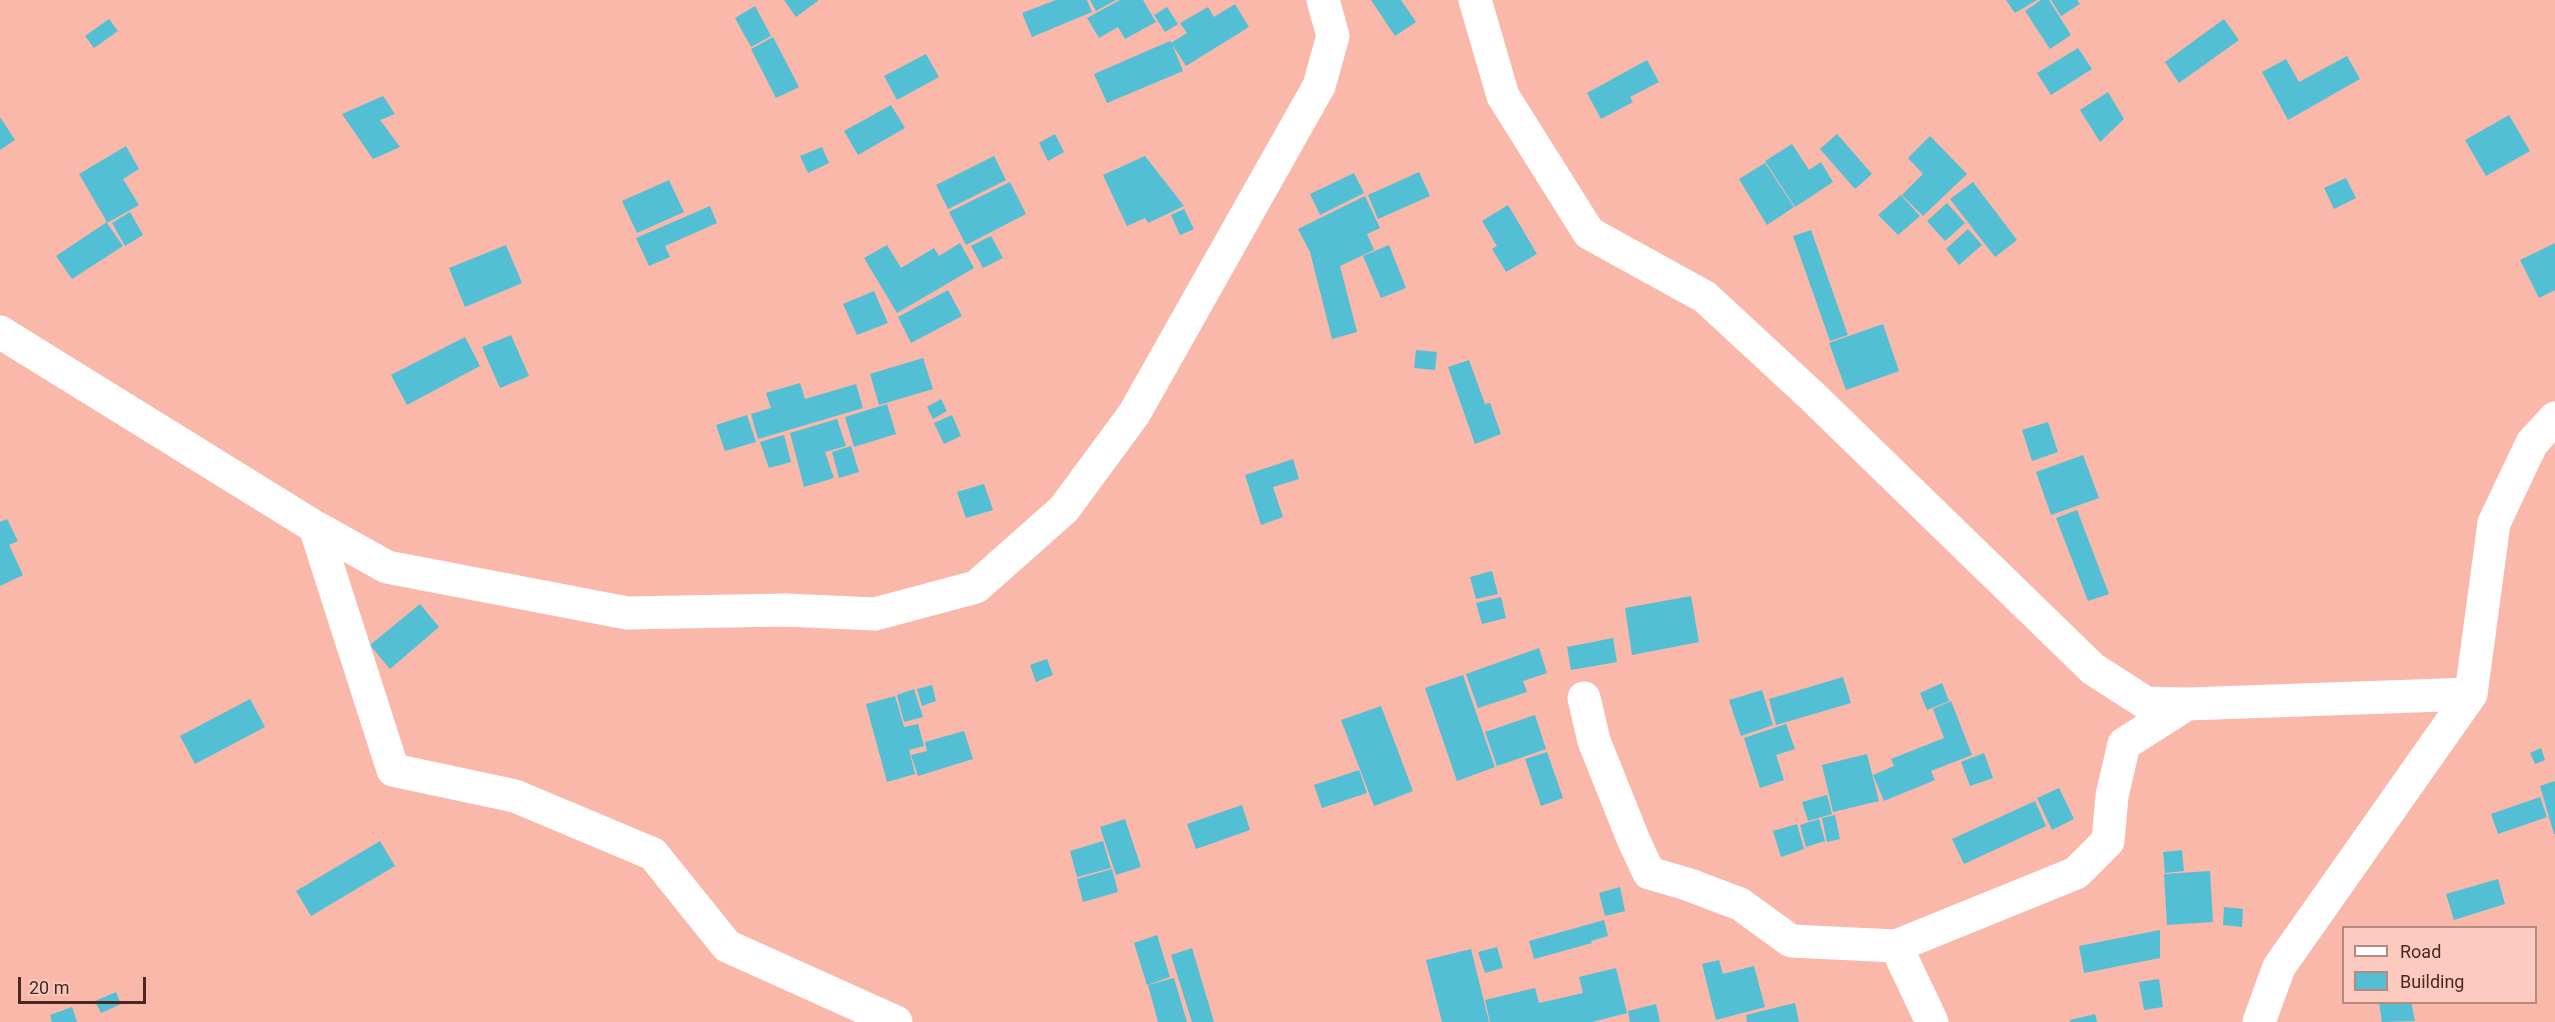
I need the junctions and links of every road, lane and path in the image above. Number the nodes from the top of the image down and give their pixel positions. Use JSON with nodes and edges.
{"nodes":[{"id":1,"x":1323,"y":0,"type":"edge"},
{"id":2,"x":1475,"y":0,"type":"edge"},
{"id":3,"x":0,"y":332,"type":"edge"},
{"id":4,"x":2555,"y":418,"type":"edge"},
{"id":5,"x":315,"y":527,"type":"junction"},
{"id":6,"x":2471,"y":694,"type":"junction"},
{"id":7,"x":1584,"y":698,"type":"dead end"},
{"id":8,"x":2187,"y":704,"type":"junction"},
{"id":9,"x":1896,"y":946,"type":"junction"},
{"id":10,"x":896,"y":1022,"type":"edge"},
{"id":11,"x":1932,"y":1022,"type":"edge"},
{"id":12,"x":2259,"y":1022,"type":"edge"}],
"edges":[{"from":1,"to":5,"type":"street"},
{"from":2,"to":8,"type":"street"},
{"from":3,"to":5,"type":"street"},
{"from":4,"to":6,"type":"street"},
{"from":5,"to":10,"type":"street"},
{"from":6,"to":8,"type":"street"},
{"from":6,"to":12,"type":"street"},
{"from":7,"to":9,"type":"street"},
{"from":8,"to":9,"type":"street"},
{"from":9,"to":11,"type":"street"}]}
